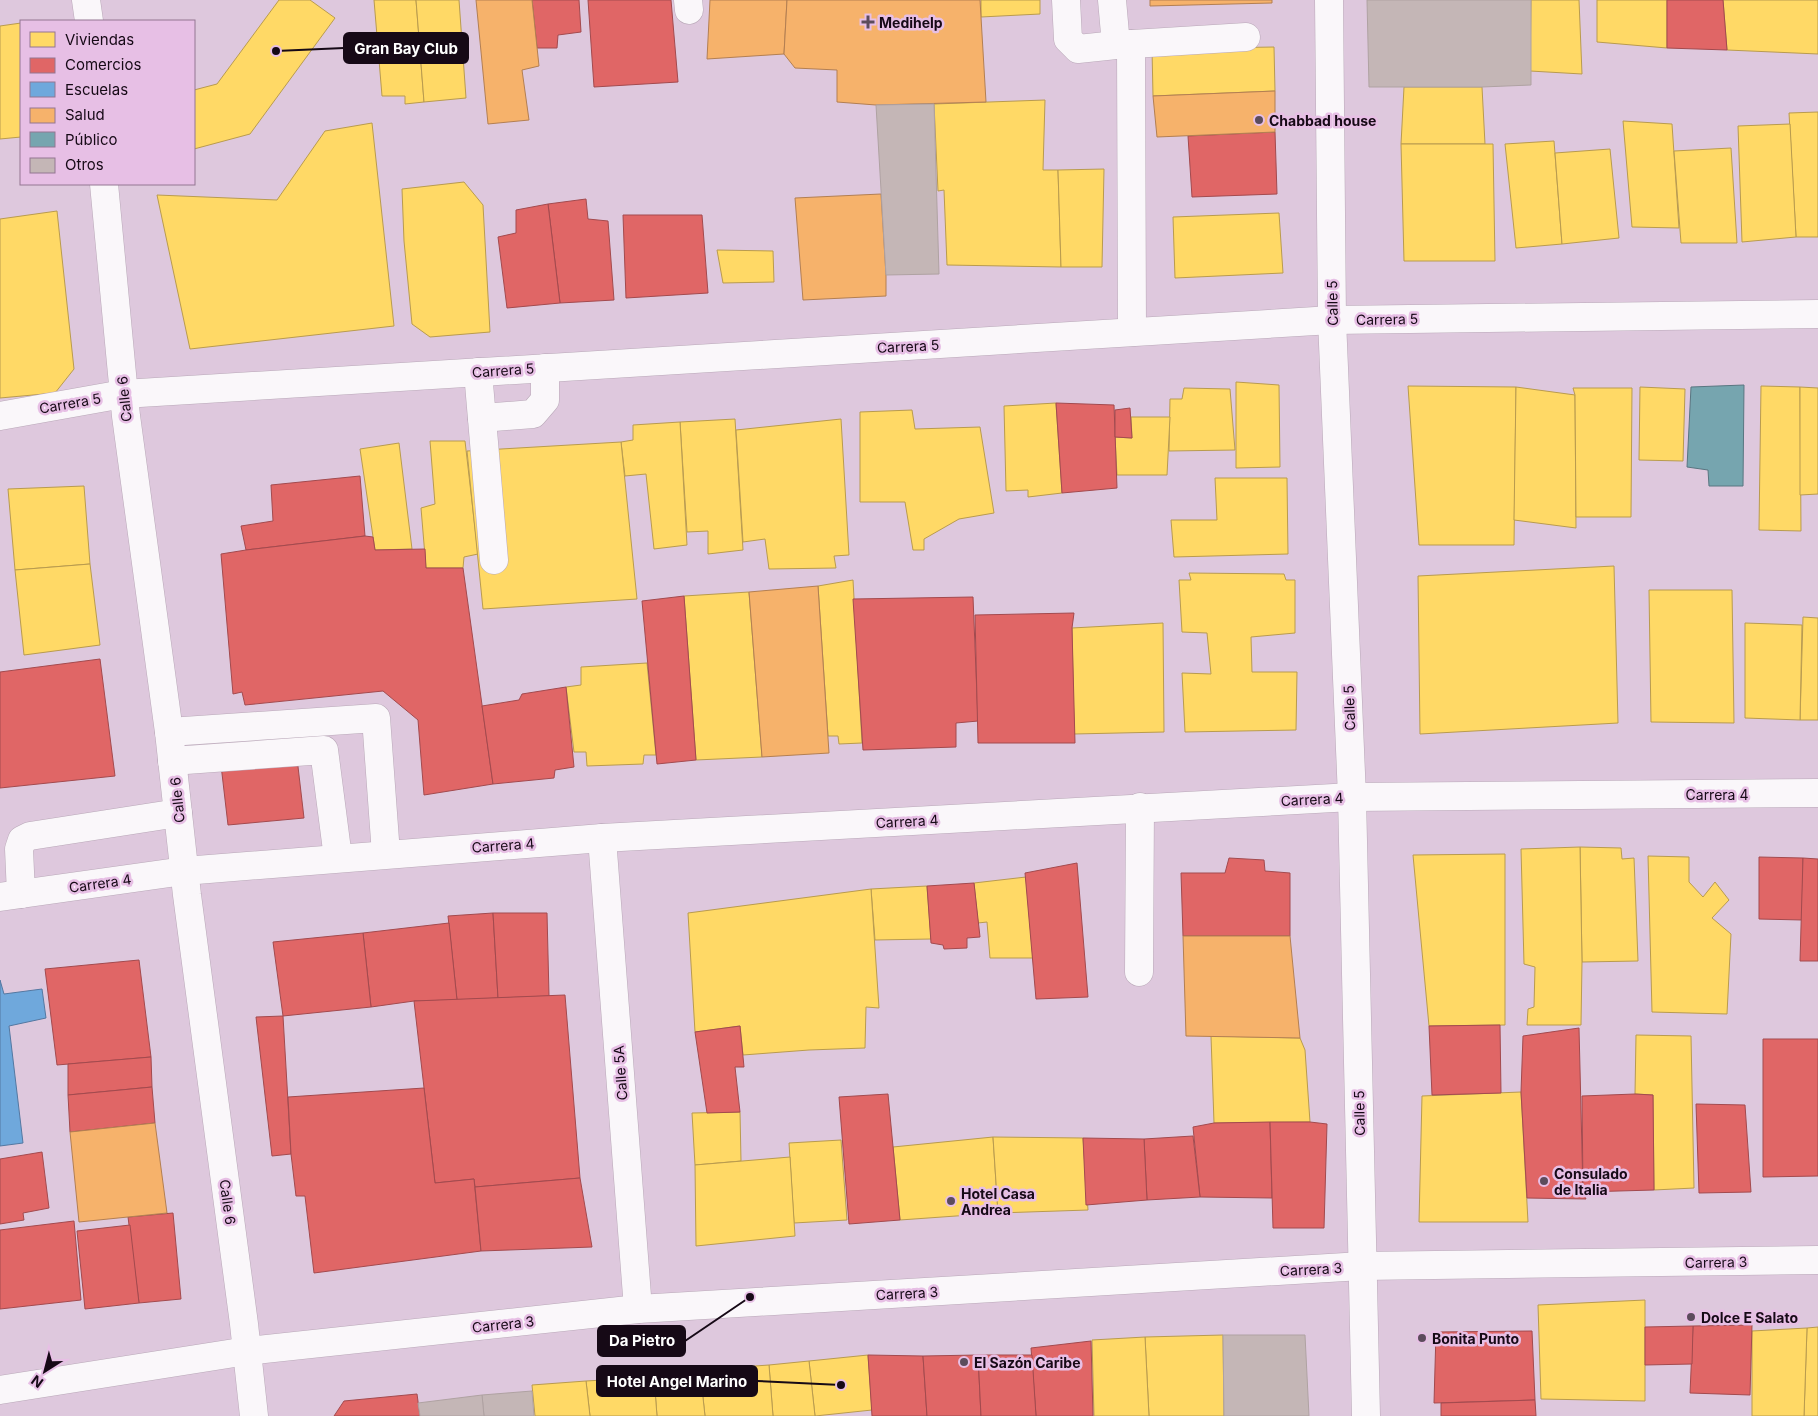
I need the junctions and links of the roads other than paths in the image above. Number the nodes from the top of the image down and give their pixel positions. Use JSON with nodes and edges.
{"nodes":[{"id":1,"x":86,"y":0,"type":"edge"},
{"id":2,"x":1066,"y":0,"type":"edge"},
{"id":3,"x":1112,"y":0,"type":"edge"},
{"id":4,"x":1329,"y":0,"type":"edge"},
{"id":5,"x":89,"y":20,"type":"edge"},
{"id":6,"x":1246,"y":37,"type":"dead end"},
{"id":7,"x":1124,"y":45,"type":"junction"},
{"id":8,"x":104,"y":185,"type":"edge"},
{"id":9,"x":1818,"y":314,"type":"edge"},
{"id":10,"x":1332,"y":320,"type":"junction"},
{"id":11,"x":1132,"y":332,"type":"junction"},
{"id":12,"x":544,"y":368,"type":"junction"},
{"id":13,"x":478,"y":372,"type":"junction"},
{"id":14,"x":123,"y":394,"type":"junction"},
{"id":15,"x":0,"y":416,"type":"edge"},
{"id":16,"x":482,"y":418,"type":"junction"},
{"id":17,"x":494,"y":560,"type":"dead end"},
{"id":18,"x":169,"y":732,"type":"junction"},
{"id":19,"x":172,"y":761,"type":"junction"},
{"id":20,"x":1818,"y":794,"type":"edge"},
{"id":21,"x":1352,"y":797,"type":"junction"},
{"id":22,"x":1140,"y":808,"type":"junction"},
{"id":23,"x":178,"y":813,"type":"junction"},
{"id":24,"x":602,"y":838,"type":"junction"},
{"id":25,"x":386,"y":854,"type":"junction"},
{"id":26,"x":338,"y":858,"type":"junction"},
{"id":27,"x":184,"y":871,"type":"junction"},
{"id":28,"x":10,"y":896,"type":"edge"},
{"id":29,"x":1139,"y":972,"type":"dead end"},
{"id":30,"x":1818,"y":1260,"type":"edge"},
{"id":31,"x":1362,"y":1266,"type":"junction"},
{"id":32,"x":638,"y":1309,"type":"junction"},
{"id":33,"x":247,"y":1351,"type":"junction"},
{"id":34,"x":0,"y":1390,"type":"edge"},
{"id":35,"x":254,"y":1416,"type":"edge"},
{"id":36,"x":1366,"y":1416,"type":"edge"}],
"edges":[{"from":1,"to":5,"type":"street"},
{"from":2,"to":7,"type":"street"},
{"from":3,"to":7,"type":"street"},
{"from":4,"to":10,"type":"street","name":"Calle 5"},
{"from":6,"to":7,"type":"street"},
{"from":7,"to":11,"type":"street"},
{"from":8,"to":14,"type":"street","name":"Calle 6"},
{"from":9,"to":10,"type":"street","name":"Carrera 5"},
{"from":10,"to":11,"type":"street","name":"Carrera 5"},
{"from":10,"to":21,"type":"street","name":"Calle 5"},
{"from":11,"to":12,"type":"street","name":"Carrera 5"},
{"from":12,"to":13,"type":"street","name":"Carrera 5"},
{"from":12,"to":16,"type":"street"},
{"from":13,"to":14,"type":"street","name":"Carrera 5"},
{"from":13,"to":16,"type":"street"},
{"from":14,"to":15,"type":"street","name":"Carrera 5"},
{"from":14,"to":18,"type":"street","name":"Calle 6"},
{"from":16,"to":17,"type":"street"},
{"from":18,"to":19,"type":"street","name":"Calle 6"},
{"from":18,"to":25,"type":"street"},
{"from":19,"to":23,"type":"street","name":"Calle 6"},
{"from":19,"to":26,"type":"street"},
{"from":20,"to":21,"type":"street","name":"Carrera 4"},
{"from":21,"to":22,"type":"street","name":"Carrera 4"},
{"from":21,"to":31,"type":"street","name":"Calle 5"},
{"from":22,"to":24,"type":"street","name":"Carrera 4"},
{"from":22,"to":29,"type":"street"},
{"from":23,"to":27,"type":"street","name":"Calle 6"},
{"from":23,"to":28,"type":"street"},
{"from":24,"to":25,"type":"street","name":"Carrera 4"},
{"from":24,"to":32,"type":"street","name":"Calle 5A"},
{"from":25,"to":26,"type":"street","name":"Carrera 4"},
{"from":26,"to":27,"type":"street","name":"Carrera 4"},
{"from":27,"to":28,"type":"street","name":"Carrera 4"},
{"from":27,"to":33,"type":"street","name":"Calle 6"},
{"from":30,"to":31,"type":"street","name":"Carrera 3"},
{"from":31,"to":32,"type":"street","name":"Carrera 3"},
{"from":31,"to":36,"type":"street","name":"Calle 5"},
{"from":32,"to":33,"type":"street","name":"Carrera 3"},
{"from":33,"to":34,"type":"street","name":"Carrera 3"},
{"from":33,"to":35,"type":"street","name":"Calle 6"}]}
